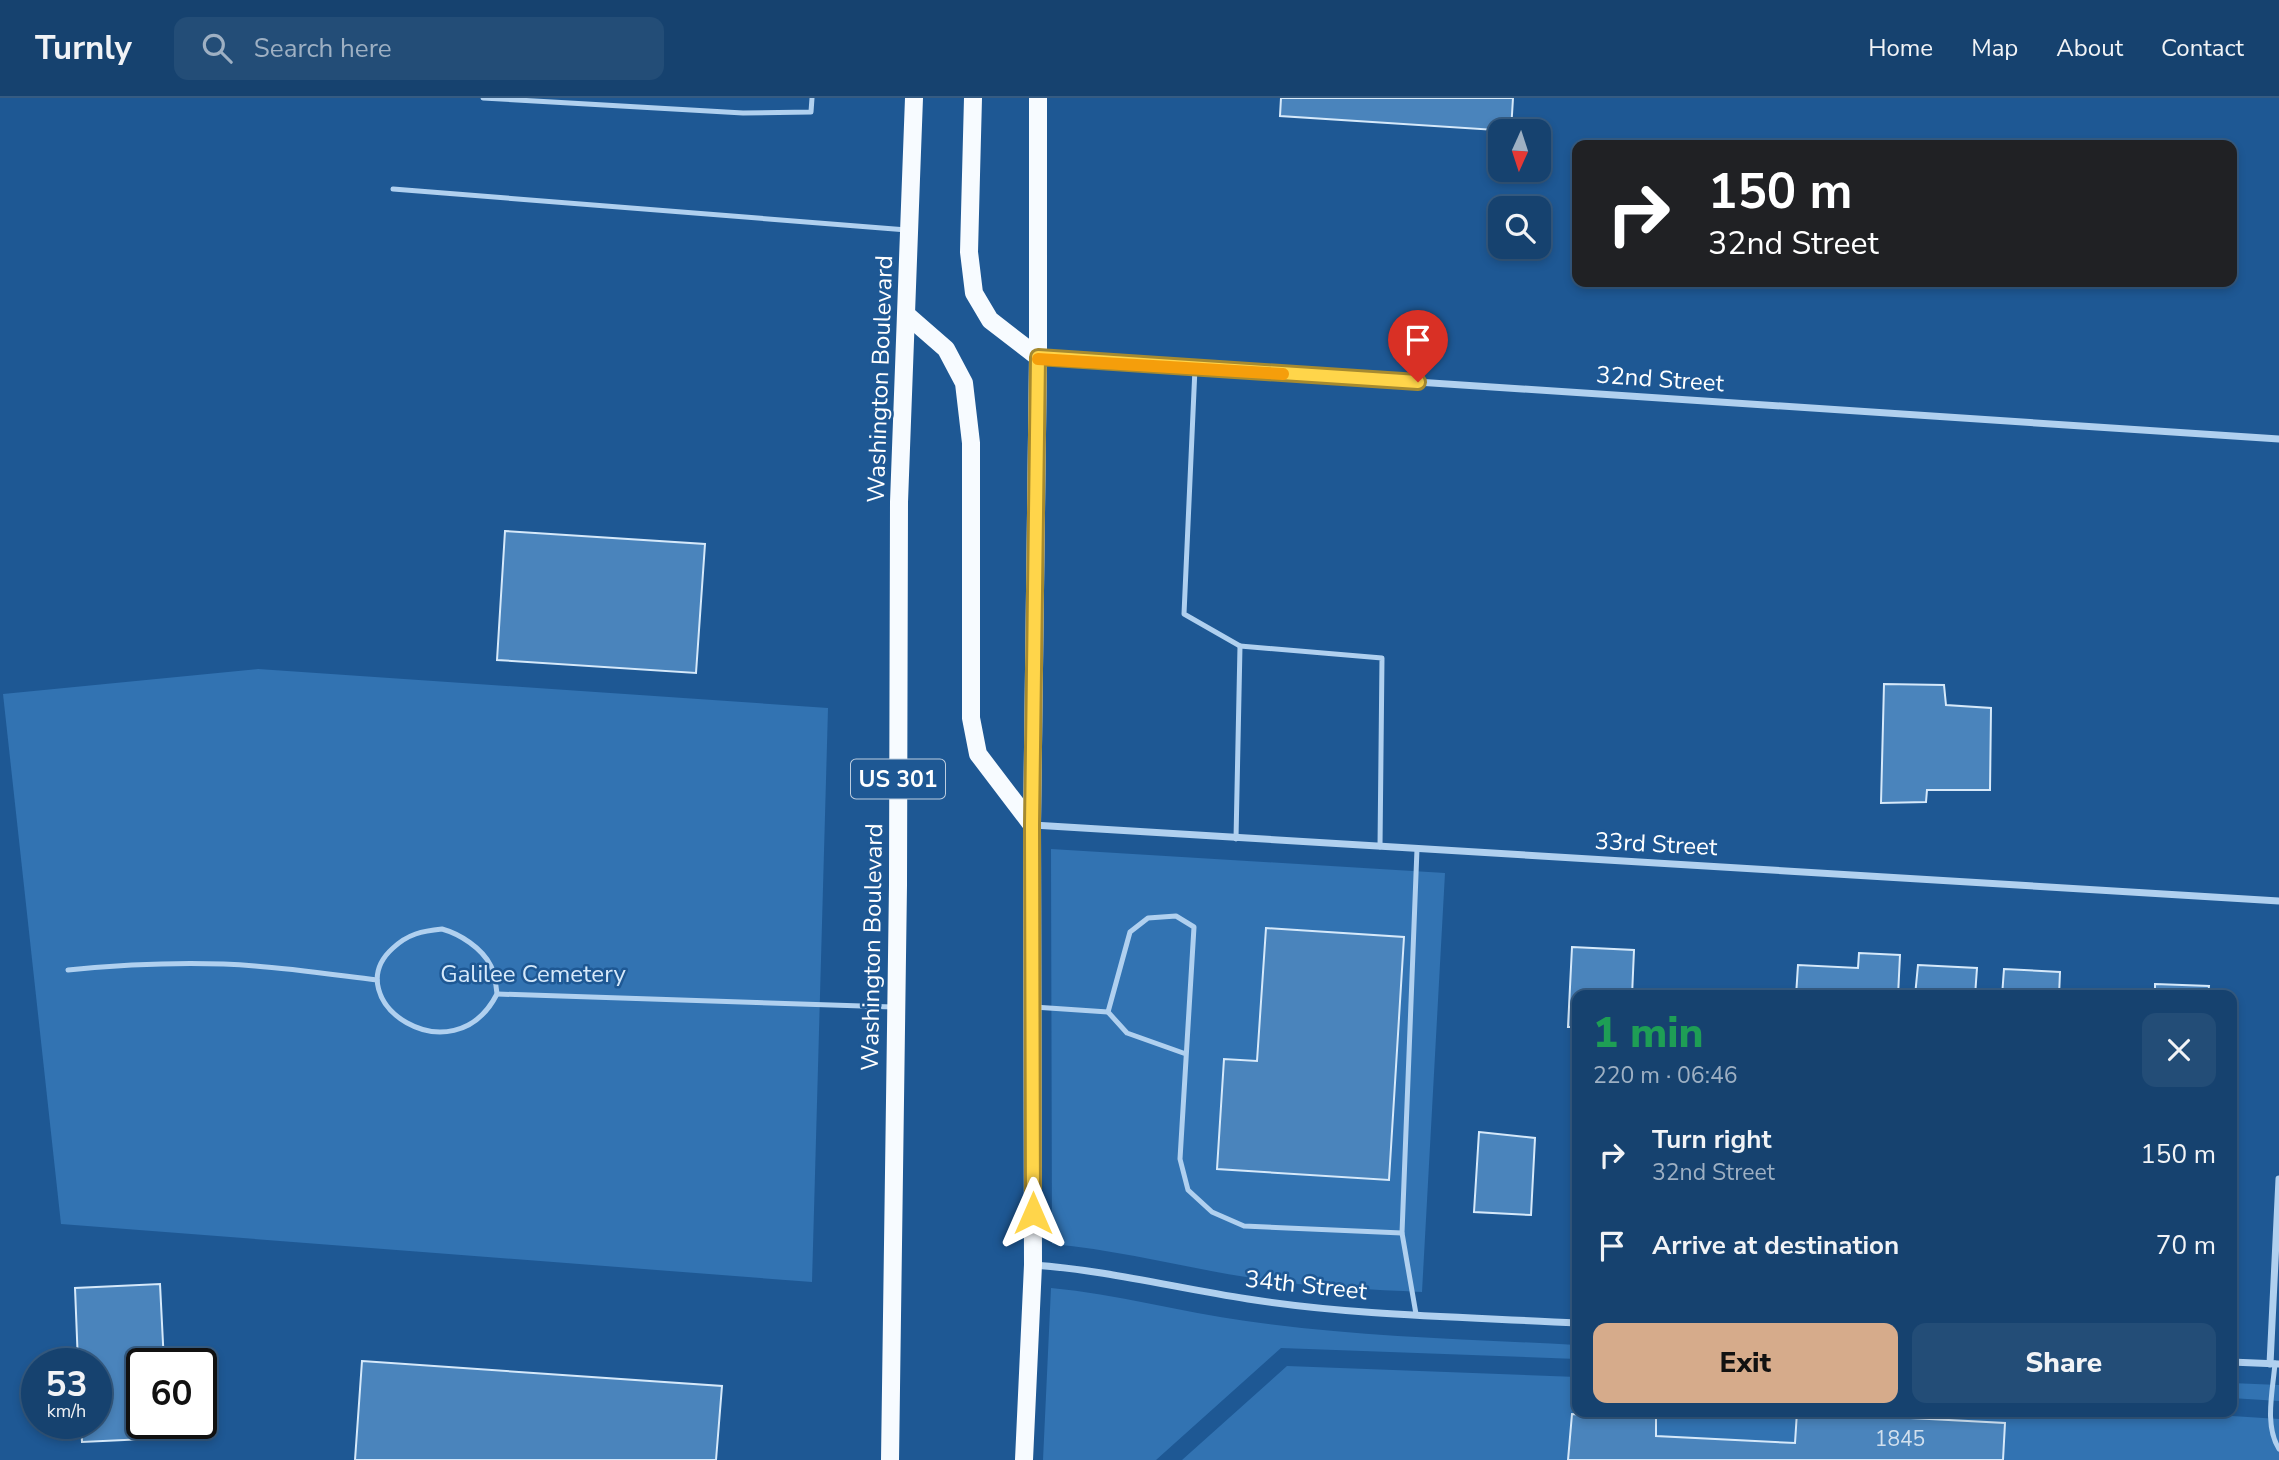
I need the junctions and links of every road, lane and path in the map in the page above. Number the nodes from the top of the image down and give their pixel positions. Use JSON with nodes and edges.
{"nodes":[{"id":1,"x":483,"y":98,"type":"edge"},
{"id":2,"x":812,"y":98,"type":"edge"},
{"id":3,"x":914,"y":98,"type":"edge"},
{"id":4,"x":973,"y":98,"type":"edge"},
{"id":5,"x":1038,"y":98,"type":"edge"},
{"id":6,"x":393,"y":189,"type":"dead end"},
{"id":7,"x":910,"y":230,"type":"junction"},
{"id":8,"x":907,"y":315,"type":"junction"},
{"id":9,"x":1038,"y":357,"type":"junction"},
{"id":10,"x":1195,"y":368,"type":"junction"},
{"id":11,"x":2279,"y":439,"type":"edge"},
{"id":12,"x":1240,"y":646,"type":"junction"},
{"id":13,"x":1032,"y":825,"type":"junction"},
{"id":14,"x":1236,"y":839,"type":"junction"},
{"id":15,"x":1380,"y":847,"type":"junction"},
{"id":16,"x":1417,"y":849,"type":"junction"},
{"id":17,"x":2279,"y":901,"type":"edge"},
{"id":18,"x":68,"y":970,"type":"dead end"},
{"id":19,"x":377,"y":980,"type":"junction"},
{"id":20,"x":497,"y":994,"type":"junction"},
{"id":21,"x":1032,"y":1006,"type":"junction"},
{"id":22,"x":896,"y":1007,"type":"junction"},
{"id":23,"x":1108,"y":1012,"type":"junction"},
{"id":24,"x":1186,"y":1054,"type":"junction"},
{"id":25,"x":2279,"y":1179,"type":"edge"},
{"id":26,"x":1402,"y":1233,"type":"junction"},
{"id":27,"x":1033,"y":1265,"type":"junction"},
{"id":28,"x":1416,"y":1314,"type":"junction"},
{"id":29,"x":1572,"y":1323,"type":"edge"},
{"id":30,"x":2237,"y":1362,"type":"edge"},
{"id":31,"x":2275,"y":1364,"type":"edge"},
{"id":32,"x":2279,"y":1449,"type":"edge"},
{"id":33,"x":890,"y":1460,"type":"edge"},
{"id":34,"x":1024,"y":1460,"type":"edge"}],
"edges":[{"from":1,"to":2,"type":"lane"},
{"from":3,"to":7,"type":"main road","name":"Washington Boulevard","number":"US 301"},
{"from":4,"to":9,"type":"main road"},
{"from":5,"to":9,"type":"main road"},
{"from":6,"to":7,"type":"lane"},
{"from":7,"to":8,"type":"main road","name":"Washington Boulevard","number":"US 301"},
{"from":8,"to":13,"type":"main road"},
{"from":8,"to":22,"type":"main road","name":"Washington Boulevard","number":"US 301"},
{"from":9,"to":10,"type":"street","name":"32nd Street"},
{"from":9,"to":13,"type":"main road"},
{"from":10,"to":11,"type":"street","name":"32nd Street"},
{"from":10,"to":12,"type":"lane"},
{"from":12,"to":14,"type":"lane"},
{"from":12,"to":15,"type":"lane"},
{"from":13,"to":14,"type":"street","name":"33rd Street"},
{"from":13,"to":21,"type":"main road"},
{"from":14,"to":15,"type":"street","name":"33rd Street"},
{"from":15,"to":16,"type":"street","name":"33rd Street"},
{"from":16,"to":17,"type":"street","name":"33rd Street"},
{"from":16,"to":26,"type":"lane"},
{"from":18,"to":19,"type":"lane"},
{"from":19,"to":20,"type":"lane"},
{"from":19,"to":20,"type":"lane"},
{"from":20,"to":22,"type":"lane"},
{"from":21,"to":23,"type":"lane"},
{"from":21,"to":27,"type":"main road"},
{"from":22,"to":33,"type":"main road","name":"Washington Boulevard","number":"US 301"},
{"from":23,"to":24,"type":"lane"},
{"from":23,"to":24,"type":"lane"},
{"from":24,"to":26,"type":"lane"},
{"from":25,"to":31,"type":"street"},
{"from":26,"to":28,"type":"lane"},
{"from":27,"to":28,"type":"street","name":"34th Street"},
{"from":27,"to":34,"type":"main road"},
{"from":28,"to":29,"type":"street","name":"34th Street"},
{"from":30,"to":31,"type":"street"},
{"from":31,"to":32,"type":"lane"}]}
